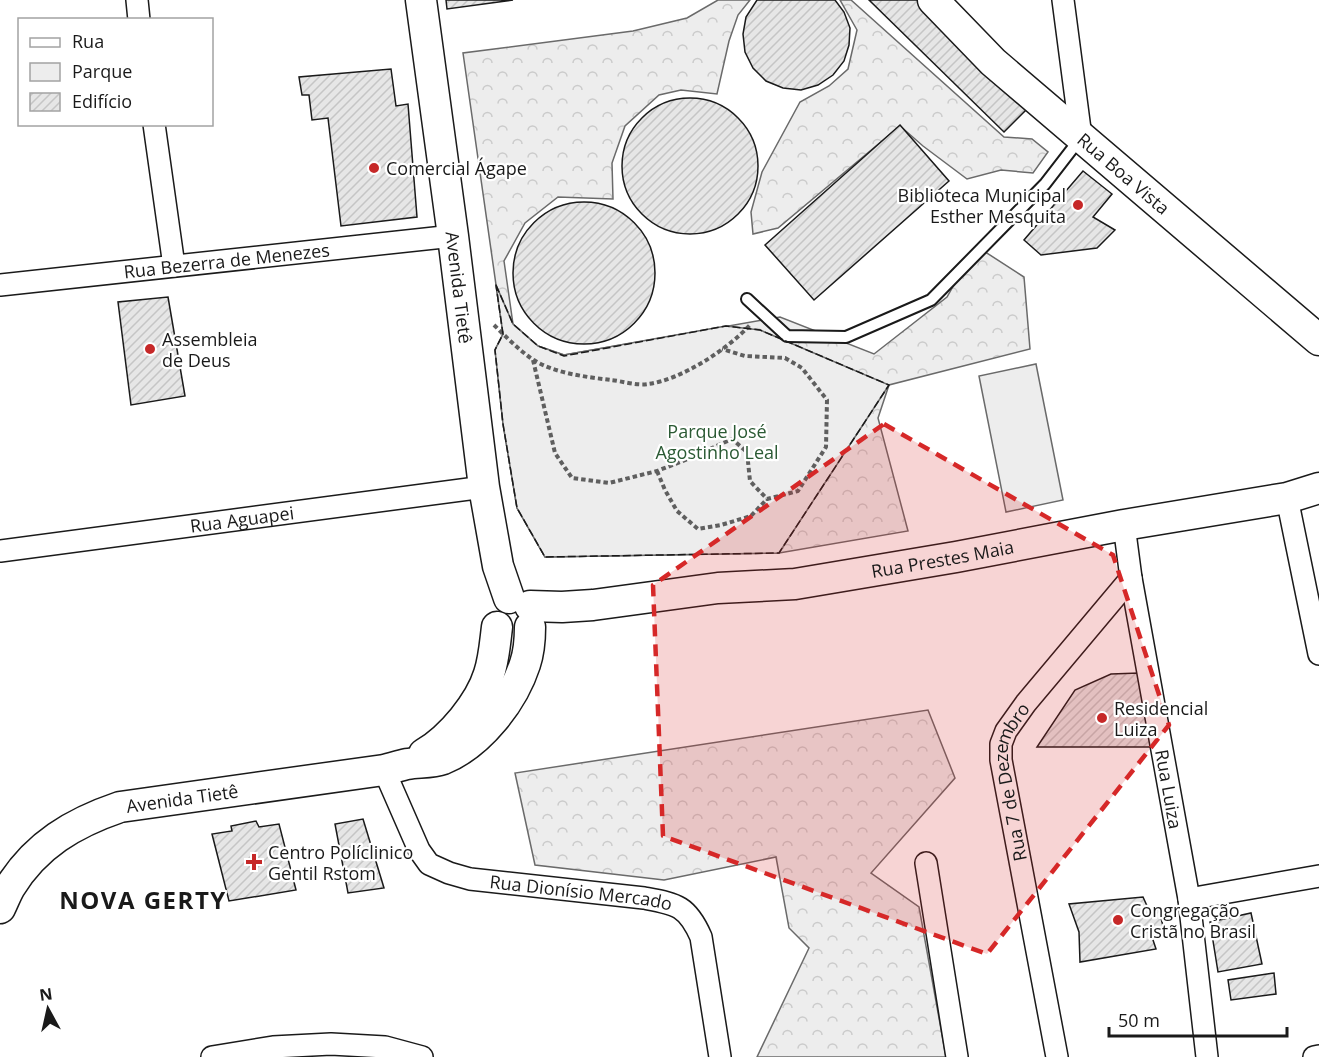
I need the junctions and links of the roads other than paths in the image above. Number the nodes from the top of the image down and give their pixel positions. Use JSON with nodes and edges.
{"nodes":[{"id":1,"x":137,"y":0,"type":"edge"},
{"id":2,"x":421,"y":0,"type":"edge"},
{"id":3,"x":933,"y":0,"type":"edge"},
{"id":4,"x":1063,"y":0,"type":"edge"},
{"id":5,"x":139,"y":18,"type":"edge"},
{"id":6,"x":154,"y":126,"type":"edge"},
{"id":7,"x":1082,"y":137,"type":"junction"},
{"id":8,"x":453,"y":236,"type":"junction"},
{"id":9,"x":174,"y":266,"type":"junction"},
{"id":10,"x":0,"y":285,"type":"edge"},
{"id":11,"x":747,"y":299,"type":"dead end"},
{"id":12,"x":1319,"y":340,"type":"edge"},
{"id":13,"x":483,"y":487,"type":"junction"},
{"id":14,"x":1319,"y":488,"type":"edge"},
{"id":15,"x":1287,"y":498,"type":"junction"},
{"id":16,"x":1124,"y":525,"type":"junction"},
{"id":17,"x":0,"y":551,"type":"edge"},
{"id":18,"x":1131,"y":579,"type":"junction"},
{"id":19,"x":514,"y":609,"type":"junction"},
{"id":20,"x":1319,"y":654,"type":"edge"},
{"id":21,"x":395,"y":767,"type":"junction"},
{"id":22,"x":926,"y":863,"type":"dead end"},
{"id":23,"x":1319,"y":876,"type":"edge"},
{"id":24,"x":1189,"y":899,"type":"junction"},
{"id":25,"x":0,"y":908,"type":"edge"},
{"id":26,"x":1319,"y":1056,"type":"edge"},
{"id":27,"x":212,"y":1057,"type":"edge"},
{"id":28,"x":422,"y":1057,"type":"edge"},
{"id":29,"x":720,"y":1057,"type":"edge"},
{"id":30,"x":957,"y":1057,"type":"edge"},
{"id":31,"x":1057,"y":1057,"type":"edge"},
{"id":32,"x":1207,"y":1057,"type":"edge"},
{"id":33,"x":1314,"y":1057,"type":"edge"}],
"edges":[{"from":1,"to":5,"type":"street"},
{"from":2,"to":8,"type":"street","name":"Avenida Tietê"},
{"from":3,"to":7,"type":"street","name":"Rua Boa Vista"},
{"from":4,"to":7,"type":"street"},
{"from":6,"to":9,"type":"street"},
{"from":7,"to":11,"type":"lane"},
{"from":7,"to":12,"type":"street","name":"Rua Boa Vista"},
{"from":8,"to":9,"type":"street","name":"Rua Bezerra de Menezes"},
{"from":8,"to":13,"type":"street","name":"Avenida Tietê"},
{"from":9,"to":10,"type":"street","name":"Rua Bezerra de Menezes"},
{"from":13,"to":17,"type":"street","name":"Rua Aguapei"},
{"from":13,"to":19,"type":"street","name":"Avenida Tietê"},
{"from":14,"to":15,"type":"street","name":"Rua Prestes Maia"},
{"from":15,"to":16,"type":"street","name":"Rua Prestes Maia"},
{"from":15,"to":20,"type":"street"},
{"from":16,"to":18,"type":"street","name":"Rua Luiza"},
{"from":16,"to":19,"type":"street","name":"Rua Prestes Maia"},
{"from":18,"to":24,"type":"street","name":"Rua Luiza"},
{"from":18,"to":31,"type":"street","name":"Rua 7 de Dezembro"},
{"from":19,"to":21,"type":"street","name":"Avenida Tietê"},
{"from":21,"to":25,"type":"street","name":"Avenida Tietê"},
{"from":21,"to":29,"type":"street","name":"Rua Dionísio Mercado"},
{"from":22,"to":30,"type":"street"},
{"from":23,"to":24,"type":"street"},
{"from":24,"to":32,"type":"street","name":"Rua Luiza"},
{"from":26,"to":33,"type":"street"},
{"from":27,"to":28,"type":"street"}]}
